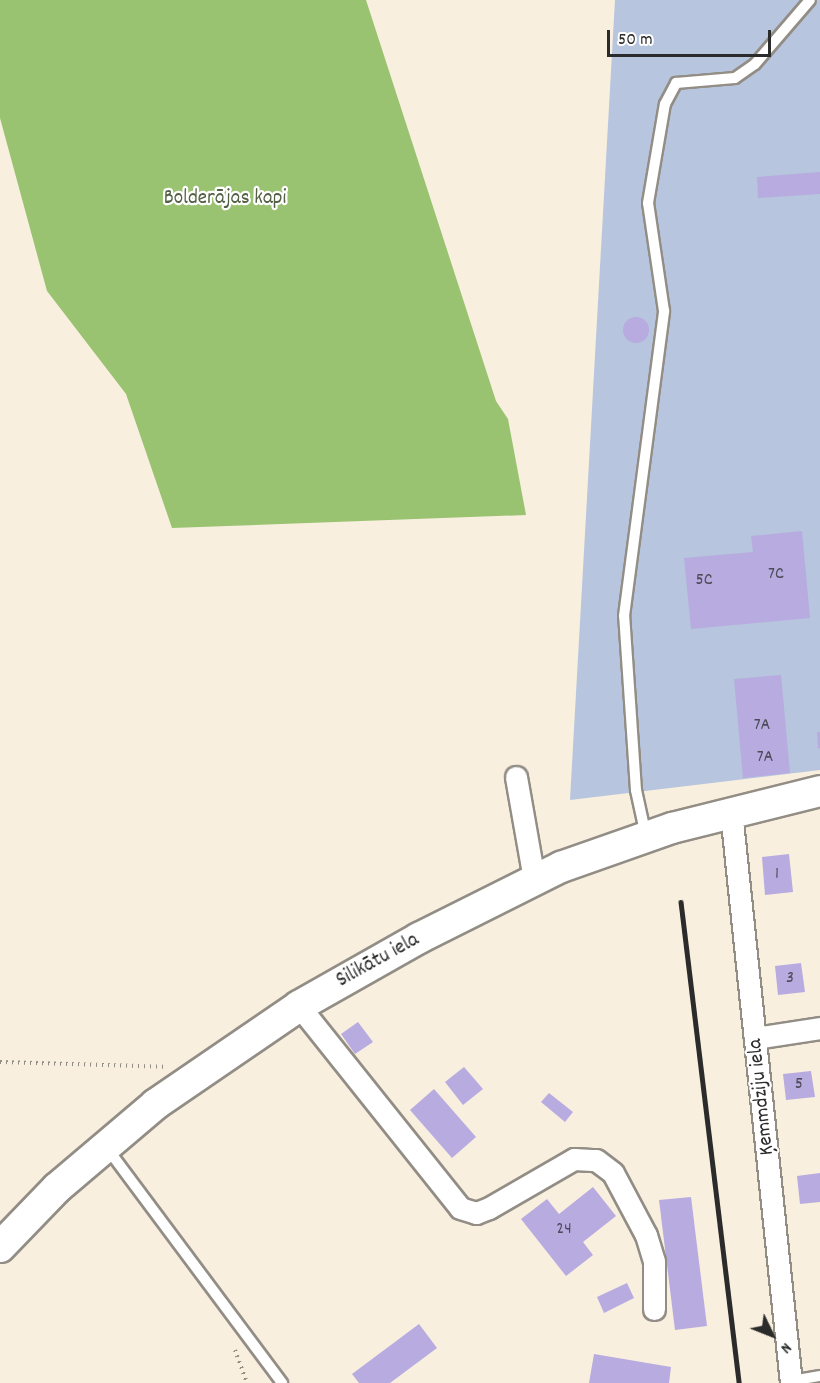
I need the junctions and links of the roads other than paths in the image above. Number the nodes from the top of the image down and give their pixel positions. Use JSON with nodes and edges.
{"nodes":[{"id":1,"x":810,"y":0,"type":"edge"},
{"id":2,"x":516,"y":777,"type":"dead end"},
{"id":3,"x":820,"y":791,"type":"edge"},
{"id":4,"x":731,"y":812,"type":"junction"},
{"id":5,"x":646,"y":837,"type":"junction"},
{"id":6,"x":534,"y":879,"type":"junction"},
{"id":7,"x":298,"y":1006,"type":"junction"},
{"id":8,"x":820,"y":1028,"type":"edge"},
{"id":9,"x":755,"y":1038,"type":"junction"},
{"id":10,"x":105,"y":1145,"type":"junction"},
{"id":11,"x":0,"y":1246,"type":"edge"},
{"id":12,"x":654,"y":1309,"type":"dead end"},
{"id":13,"x":820,"y":1376,"type":"edge"},
{"id":14,"x":791,"y":1382,"type":"edge"},
{"id":15,"x":282,"y":1383,"type":"edge"}],
"edges":[{"from":1,"to":5,"type":"lane"},
{"from":2,"to":6,"type":"street"},
{"from":3,"to":4,"type":"main road","name":"Silikātu iela"},
{"from":4,"to":5,"type":"main road","name":"Silikātu iela"},
{"from":4,"to":9,"type":"street","name":"Ķemmdziju iela"},
{"from":5,"to":6,"type":"main road","name":"Silikātu iela"},
{"from":6,"to":7,"type":"main road","name":"Silikātu iela"},
{"from":7,"to":10,"type":"main road","name":"Silikātu iela"},
{"from":7,"to":12,"type":"street"},
{"from":8,"to":9,"type":"street"},
{"from":9,"to":14,"type":"street","name":"Ķemmdziju iela"},
{"from":10,"to":11,"type":"main road","name":"Silikātu iela"},
{"from":10,"to":15,"type":"lane"},
{"from":13,"to":14,"type":"lane"}]}
